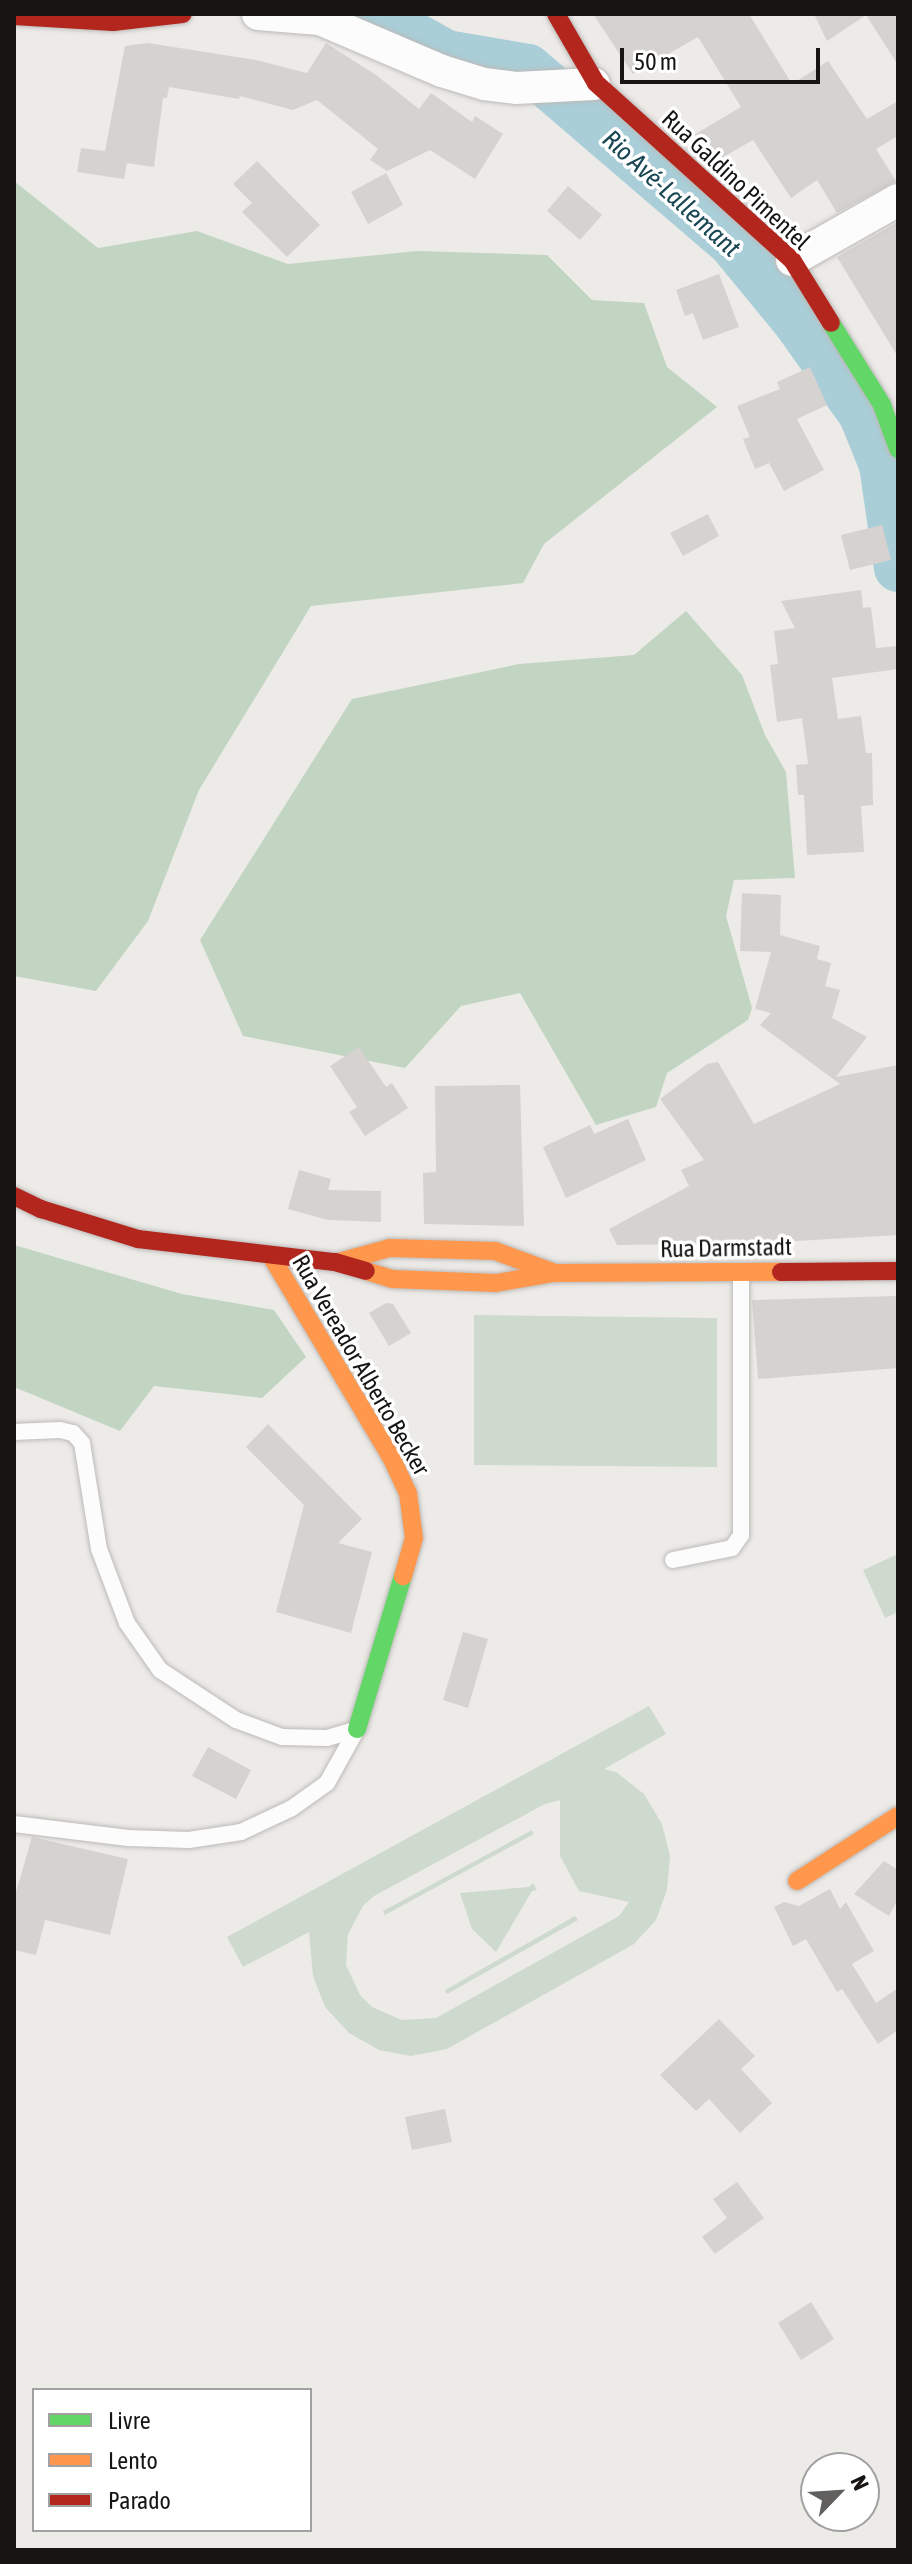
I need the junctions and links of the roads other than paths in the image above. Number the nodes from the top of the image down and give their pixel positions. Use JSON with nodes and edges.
{"nodes":[{"id":1,"x":183,"y":14,"type":"edge"},
{"id":2,"x":258,"y":14,"type":"edge"},
{"id":3,"x":556,"y":14,"type":"edge"},
{"id":4,"x":319,"y":17,"type":"edge"},
{"id":5,"x":19,"y":20,"type":"edge"},
{"id":6,"x":595,"y":84,"type":"junction"},
{"id":7,"x":898,"y":200,"type":"edge"},
{"id":8,"x":792,"y":260,"type":"junction"},
{"id":9,"x":898,"y":449,"type":"edge"},
{"id":10,"x":14,"y":1196,"type":"edge"},
{"id":11,"x":271,"y":1256,"type":"junction"},
{"id":12,"x":335,"y":1262,"type":"junction"},
{"id":13,"x":741,"y":1271,"type":"junction"},
{"id":14,"x":898,"y":1271,"type":"edge"},
{"id":15,"x":554,"y":1273,"type":"junction"},
{"id":16,"x":14,"y":1432,"type":"edge"},
{"id":17,"x":673,"y":1560,"type":"dead end"},
{"id":18,"x":357,"y":1729,"type":"junction"},
{"id":19,"x":898,"y":1816,"type":"edge"},
{"id":20,"x":14,"y":1824,"type":"edge"},
{"id":21,"x":797,"y":1881,"type":"dead end"}],
"edges":[{"from":1,"to":5,"type":"street"},
{"from":2,"to":4,"type":"street"},
{"from":3,"to":6,"type":"street","name":"Rua Galdino Pimentel"},
{"from":4,"to":6,"type":"street"},
{"from":6,"to":8,"type":"street","name":"Rua Galdino Pimentel"},
{"from":7,"to":8,"type":"street"},
{"from":8,"to":9,"type":"street","name":"Rua Galdino Pimentel"},
{"from":10,"to":11,"type":"street","name":"Rua Darmstadt"},
{"from":11,"to":12,"type":"street","name":"Rua Darmstadt"},
{"from":11,"to":18,"type":"street","name":"Rua Vereador Alberto Becker"},
{"from":12,"to":15,"type":"street","name":"Rua Darmstadt"},
{"from":12,"to":15,"type":"street","name":"Rua Darmstadt"},
{"from":13,"to":14,"type":"street","name":"Rua Darmstadt"},
{"from":13,"to":15,"type":"street","name":"Rua Darmstadt"},
{"from":13,"to":17,"type":"lane"},
{"from":16,"to":18,"type":"lane"},
{"from":18,"to":20,"type":"lane"},
{"from":19,"to":21,"type":"street"}]}
